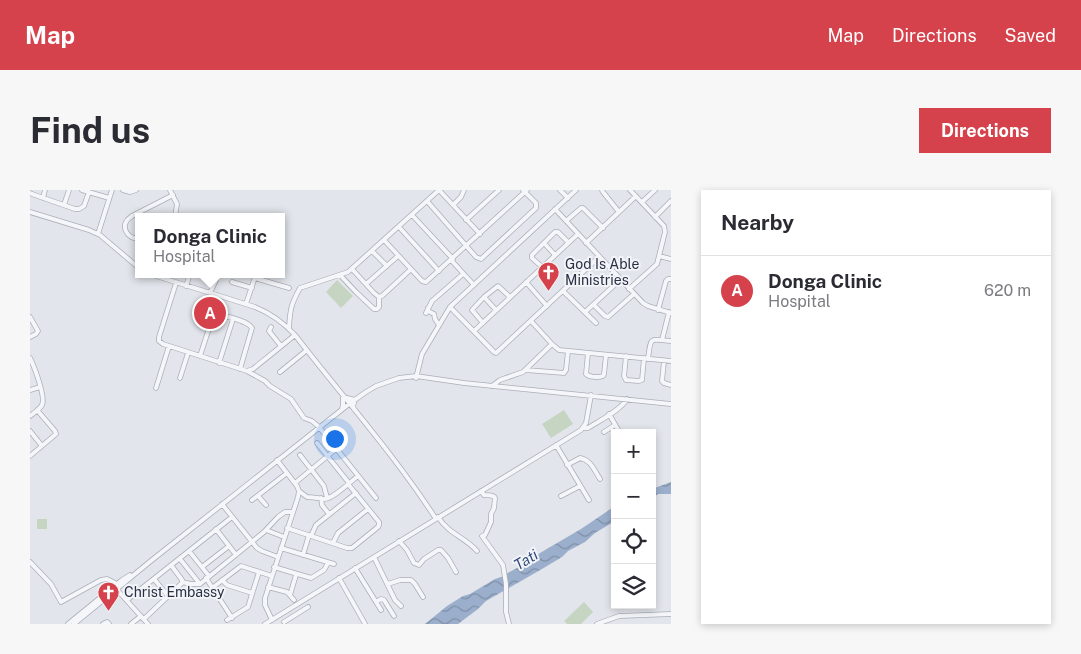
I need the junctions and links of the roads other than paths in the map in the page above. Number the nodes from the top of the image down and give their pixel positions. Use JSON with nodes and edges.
{"nodes":[{"id":1,"x":45,"y":190,"type":"edge"},
{"id":2,"x":69,"y":190,"type":"edge"},
{"id":3,"x":82,"y":190,"type":"edge"},
{"id":4,"x":112,"y":190,"type":"edge"},
{"id":5,"x":123,"y":190,"type":"edge"},
{"id":6,"x":136,"y":190,"type":"edge"},
{"id":7,"x":170,"y":190,"type":"edge"},
{"id":8,"x":439,"y":190,"type":"edge"},
{"id":9,"x":464,"y":190,"type":"edge"},
{"id":10,"x":499,"y":190,"type":"edge"},
{"id":11,"x":560,"y":190,"type":"edge"},
{"id":12,"x":576,"y":190,"type":"edge"},
{"id":13,"x":602,"y":190,"type":"edge"},
{"id":14,"x":630,"y":190,"type":"edge"},
{"id":15,"x":655,"y":190,"type":"edge"},
{"id":16,"x":525,"y":191,"type":"edge"},
{"id":17,"x":30,"y":192,"type":"edge"},
{"id":18,"x":89,"y":192,"type":"junction"},
{"id":19,"x":173,"y":195,"type":"junction"},
{"id":20,"x":636,"y":196,"type":"junction"},
{"id":21,"x":42,"y":198,"type":"junction"},
{"id":22,"x":109,"y":198,"type":"junction"},
{"id":23,"x":568,"y":198,"type":"junction"},
{"id":24,"x":671,"y":201,"type":"edge"},
{"id":25,"x":427,"y":202,"type":"junction"},
{"id":26,"x":642,"y":202,"type":"junction"},
{"id":27,"x":64,"y":205,"type":"junction"},
{"id":28,"x":453,"y":205,"type":"junction"},
{"id":29,"x":555,"y":209,"type":"junction"},
{"id":30,"x":30,"y":212,"type":"edge"},
{"id":31,"x":619,"y":212,"type":"junction"},
{"id":32,"x":138,"y":213,"type":"edge"},
{"id":33,"x":176,"y":213,"type":"edge"},
{"id":34,"x":135,"y":214,"type":"edge"},
{"id":35,"x":412,"y":215,"type":"junction"},
{"id":36,"x":655,"y":217,"type":"junction"},
{"id":37,"x":466,"y":220,"type":"junction"},
{"id":38,"x":566,"y":221,"type":"junction"},
{"id":39,"x":399,"y":227,"type":"junction"},
{"id":40,"x":602,"y":228,"type":"junction"},
{"id":41,"x":98,"y":234,"type":"junction"},
{"id":42,"x":480,"y":234,"type":"junction"},
{"id":43,"x":578,"y":234,"type":"junction"},
{"id":44,"x":664,"y":238,"type":"junction"},
{"id":45,"x":135,"y":239,"type":"edge"},
{"id":46,"x":671,"y":239,"type":"edge"},
{"id":47,"x":384,"y":240,"type":"junction"},
{"id":48,"x":568,"y":242,"type":"junction"},
{"id":49,"x":544,"y":243,"type":"junction"},
{"id":50,"x":586,"y":244,"type":"junction"},
{"id":51,"x":467,"y":246,"type":"junction"},
{"id":52,"x":372,"y":251,"type":"junction"},
{"id":53,"x":555,"y":255,"type":"junction"},
{"id":54,"x":398,"y":256,"type":"junction"},
{"id":55,"x":659,"y":256,"type":"junction"},
{"id":56,"x":599,"y":257,"type":"junction"},
{"id":57,"x":671,"y":259,"type":"edge"},
{"id":58,"x":452,"y":260,"type":"junction"},
{"id":59,"x":135,"y":265,"type":"edge"},
{"id":60,"x":387,"y":266,"type":"junction"},
{"id":61,"x":542,"y":268,"type":"junction"},
{"id":62,"x":352,"y":269,"type":"junction"},
{"id":63,"x":410,"y":270,"type":"junction"},
{"id":64,"x":439,"y":271,"type":"junction"},
{"id":65,"x":463,"y":274,"type":"junction"},
{"id":66,"x":340,"y":275,"type":"junction"},
{"id":67,"x":162,"y":278,"type":"edge"},
{"id":68,"x":189,"y":278,"type":"edge"},
{"id":69,"x":215,"y":278,"type":"edge"},
{"id":70,"x":255,"y":278,"type":"edge"},
{"id":71,"x":262,"y":278,"type":"edge"},
{"id":72,"x":620,"y":280,"type":"junction"},
{"id":73,"x":671,"y":280,"type":"edge"},
{"id":74,"x":232,"y":282,"type":"dead end"},
{"id":75,"x":526,"y":282,"type":"junction"},
{"id":76,"x":176,"y":283,"type":"junction"},
{"id":77,"x":366,"y":284,"type":"junction"},
{"id":78,"x":474,"y":285,"type":"junction"},
{"id":79,"x":186,"y":286,"type":"junction"},
{"id":80,"x":252,"y":288,"type":"junction"},
{"id":81,"x":289,"y":288,"type":"dead end"},
{"id":82,"x":629,"y":289,"type":"junction"},
{"id":83,"x":563,"y":291,"type":"junction"},
{"id":84,"x":210,"y":293,"type":"junction"},
{"id":85,"x":634,"y":294,"type":"junction"},
{"id":86,"x":379,"y":297,"type":"junction"},
{"id":87,"x":484,"y":297,"type":"junction"},
{"id":88,"x":510,"y":297,"type":"junction"},
{"id":89,"x":246,"y":304,"type":"junction"},
{"id":90,"x":594,"y":305,"type":"junction"},
{"id":91,"x":547,"y":306,"type":"junction"},
{"id":92,"x":450,"y":307,"type":"junction"},
{"id":93,"x":496,"y":310,"type":"junction"},
{"id":94,"x":658,"y":310,"type":"junction"},
{"id":95,"x":585,"y":312,"type":"junction"},
{"id":96,"x":670,"y":313,"type":"edge"},
{"id":97,"x":30,"y":317,"type":"edge"},
{"id":98,"x":233,"y":319,"type":"junction"},
{"id":99,"x":531,"y":321,"type":"junction"},
{"id":100,"x":483,"y":323,"type":"junction"},
{"id":101,"x":596,"y":323,"type":"dead end"},
{"id":102,"x":439,"y":325,"type":"junction"},
{"id":103,"x":271,"y":327,"type":"dead end"},
{"id":104,"x":289,"y":328,"type":"junction"},
{"id":105,"x":474,"y":331,"type":"junction"},
{"id":106,"x":295,"y":335,"type":"junction"},
{"id":107,"x":30,"y":337,"type":"edge"},
{"id":108,"x":662,"y":340,"type":"junction"},
{"id":109,"x":671,"y":341,"type":"edge"},
{"id":110,"x":552,"y":344,"type":"junction"},
{"id":111,"x":169,"y":346,"type":"junction"},
{"id":112,"x":282,"y":346,"type":"junction"},
{"id":113,"x":307,"y":350,"type":"junction"},
{"id":114,"x":568,"y":351,"type":"junction"},
{"id":115,"x":188,"y":353,"type":"junction"},
{"id":116,"x":588,"y":353,"type":"junction"},
{"id":117,"x":606,"y":355,"type":"junction"},
{"id":118,"x":200,"y":356,"type":"junction"},
{"id":119,"x":626,"y":356,"type":"junction"},
{"id":120,"x":30,"y":358,"type":"edge"},
{"id":121,"x":646,"y":358,"type":"junction"},
{"id":122,"x":664,"y":360,"type":"junction"},
{"id":123,"x":671,"y":361,"type":"edge"},
{"id":124,"x":219,"y":363,"type":"junction"},
{"id":125,"x":418,"y":368,"type":"junction"},
{"id":126,"x":240,"y":369,"type":"junction"},
{"id":127,"x":526,"y":370,"type":"junction"},
{"id":128,"x":247,"y":371,"type":"junction"},
{"id":129,"x":280,"y":372,"type":"dead end"},
{"id":130,"x":416,"y":377,"type":"junction"},
{"id":131,"x":422,"y":377,"type":"junction"},
{"id":132,"x":180,"y":378,"type":"dead end"},
{"id":133,"x":441,"y":380,"type":"junction"},
{"id":134,"x":671,"y":385,"type":"edge"},
{"id":135,"x":492,"y":386,"type":"junction"},
{"id":136,"x":40,"y":387,"type":"junction"},
{"id":137,"x":156,"y":388,"type":"dead end"},
{"id":138,"x":30,"y":390,"type":"edge"},
{"id":139,"x":591,"y":395,"type":"junction"},
{"id":140,"x":343,"y":397,"type":"junction"},
{"id":141,"x":627,"y":399,"type":"junction"},
{"id":142,"x":355,"y":400,"type":"junction"},
{"id":143,"x":349,"y":404,"type":"junction"},
{"id":144,"x":671,"y":404,"type":"edge"},
{"id":145,"x":343,"y":409,"type":"junction"},
{"id":146,"x":37,"y":410,"type":"junction"},
{"id":147,"x":355,"y":411,"type":"junction"},
{"id":148,"x":609,"y":414,"type":"junction"},
{"id":149,"x":30,"y":416,"type":"edge"},
{"id":150,"x":615,"y":425,"type":"junction"},
{"id":151,"x":319,"y":427,"type":"junction"},
{"id":152,"x":583,"y":428,"type":"junction"},
{"id":153,"x":618,"y":429,"type":"edge"},
{"id":154,"x":30,"y":431,"type":"edge"},
{"id":155,"x":604,"y":432,"type":"dead end"},
{"id":156,"x":317,"y":443,"type":"dead end"},
{"id":157,"x":556,"y":445,"type":"junction"},
{"id":158,"x":42,"y":446,"type":"junction"},
{"id":159,"x":336,"y":448,"type":"junction"},
{"id":160,"x":300,"y":455,"type":"dead end"},
{"id":161,"x":30,"y":456,"type":"edge"},
{"id":162,"x":327,"y":456,"type":"junction"},
{"id":163,"x":277,"y":460,"type":"junction"},
{"id":164,"x":567,"y":465,"type":"junction"},
{"id":165,"x":311,"y":469,"type":"junction"},
{"id":166,"x":287,"y":473,"type":"junction"},
{"id":167,"x":358,"y":476,"type":"junction"},
{"id":168,"x":600,"y":479,"type":"dead end"},
{"id":169,"x":295,"y":483,"type":"junction"},
{"id":170,"x":348,"y":484,"type":"junction"},
{"id":171,"x":580,"y":486,"type":"junction"},
{"id":172,"x":299,"y":491,"type":"junction"},
{"id":173,"x":481,"y":491,"type":"junction"},
{"id":174,"x":356,"y":492,"type":"junction"},
{"id":175,"x":258,"y":496,"type":"junction"},
{"id":176,"x":561,"y":496,"type":"dead end"},
{"id":177,"x":322,"y":498,"type":"junction"},
{"id":178,"x":327,"y":498,"type":"junction"},
{"id":179,"x":376,"y":498,"type":"dead end"},
{"id":180,"x":252,"y":500,"type":"dead end"},
{"id":181,"x":589,"y":500,"type":"dead end"},
{"id":182,"x":222,"y":504,"type":"junction"},
{"id":183,"x":266,"y":505,"type":"dead end"},
{"id":184,"x":368,"y":508,"type":"junction"},
{"id":185,"x":292,"y":512,"type":"junction"},
{"id":186,"x":329,"y":514,"type":"junction"},
{"id":187,"x":232,"y":517,"type":"junction"},
{"id":188,"x":437,"y":518,"type":"junction"},
{"id":189,"x":287,"y":528,"type":"junction"},
{"id":190,"x":216,"y":530,"type":"junction"},
{"id":191,"x":266,"y":530,"type":"junction"},
{"id":192,"x":310,"y":536,"type":"junction"},
{"id":193,"x":284,"y":537,"type":"junction"},
{"id":194,"x":252,"y":542,"type":"junction"},
{"id":195,"x":399,"y":542,"type":"junction"},
{"id":196,"x":333,"y":543,"type":"junction"},
{"id":197,"x":229,"y":546,"type":"junction"},
{"id":198,"x":281,"y":548,"type":"junction"},
{"id":199,"x":189,"y":551,"type":"junction"},
{"id":200,"x":478,"y":552,"type":"dead end"},
{"id":201,"x":236,"y":555,"type":"junction"},
{"id":202,"x":303,"y":555,"type":"junction"},
{"id":203,"x":278,"y":557,"type":"junction"},
{"id":204,"x":374,"y":557,"type":"junction"},
{"id":205,"x":180,"y":559,"type":"junction"},
{"id":206,"x":30,"y":562,"type":"edge"},
{"id":207,"x":328,"y":563,"type":"junction"},
{"id":208,"x":334,"y":564,"type":"dead end"},
{"id":209,"x":171,"y":566,"type":"junction"},
{"id":210,"x":202,"y":567,"type":"junction"},
{"id":211,"x":274,"y":567,"type":"junction"},
{"id":212,"x":355,"y":568,"type":"junction"},
{"id":213,"x":259,"y":572,"type":"junction"},
{"id":214,"x":456,"y":572,"type":"dead end"},
{"id":215,"x":296,"y":575,"type":"junction"},
{"id":216,"x":272,"y":576,"type":"junction"},
{"id":217,"x":208,"y":577,"type":"junction"},
{"id":218,"x":339,"y":578,"type":"junction"},
{"id":219,"x":154,"y":579,"type":"junction"},
{"id":220,"x":222,"y":580,"type":"junction"},
{"id":221,"x":182,"y":582,"type":"junction"},
{"id":222,"x":200,"y":584,"type":"junction"},
{"id":223,"x":388,"y":584,"type":"junction"},
{"id":224,"x":268,"y":586,"type":"junction"},
{"id":225,"x":116,"y":587,"type":"junction"},
{"id":226,"x":212,"y":588,"type":"junction"},
{"id":227,"x":252,"y":592,"type":"junction"},
{"id":228,"x":290,"y":595,"type":"junction"},
{"id":229,"x":168,"y":596,"type":"junction"},
{"id":230,"x":423,"y":597,"type":"dead end"},
{"id":231,"x":127,"y":600,"type":"junction"},
{"id":232,"x":294,"y":600,"type":"dead end"},
{"id":233,"x":376,"y":602,"type":"junction"},
{"id":234,"x":401,"y":606,"type":"dead end"},
{"id":235,"x":308,"y":607,"type":"dead end"},
{"id":236,"x":381,"y":610,"type":"dead end"},
{"id":237,"x":671,"y":614,"type":"edge"},
{"id":238,"x":279,"y":616,"type":"junction"},
{"id":239,"x":394,"y":616,"type":"dead end"},
{"id":240,"x":142,"y":618,"type":"junction"},
{"id":241,"x":272,"y":620,"type":"junction"},
{"id":242,"x":284,"y":623,"type":"edge"},
{"id":243,"x":68,"y":624,"type":"edge"},
{"id":244,"x":74,"y":624,"type":"edge"},
{"id":245,"x":103,"y":624,"type":"edge"},
{"id":246,"x":109,"y":624,"type":"edge"},
{"id":247,"x":131,"y":624,"type":"edge"},
{"id":248,"x":148,"y":624,"type":"edge"},
{"id":249,"x":265,"y":624,"type":"edge"},
{"id":250,"x":365,"y":624,"type":"edge"},
{"id":251,"x":509,"y":624,"type":"edge"},
{"id":252,"x":597,"y":624,"type":"edge"}],
"edges":[{"from":1,"to":21,"type":"street"},
{"from":2,"to":27,"type":"street"},
{"from":3,"to":18,"type":"street"},
{"from":4,"to":22,"type":"street"},
{"from":5,"to":6,"type":"street"},
{"from":7,"to":19,"type":"street"},
{"from":8,"to":25,"type":"street"},
{"from":8,"to":28,"type":"street"},
{"from":9,"to":28,"type":"street"},
{"from":10,"to":37,"type":"street"},
{"from":11,"to":23,"type":"street"},
{"from":12,"to":23,"type":"street"},
{"from":13,"to":31,"type":"street"},
{"from":14,"to":20,"type":"street"},
{"from":15,"to":26,"type":"street"},
{"from":16,"to":42,"type":"street"},
{"from":16,"to":51,"type":"street"},
{"from":17,"to":21,"type":"street"},
{"from":18,"to":22,"type":"street"},
{"from":18,"to":27,"type":"street"},
{"from":19,"to":32,"type":"street"},
{"from":19,"to":33,"type":"street"},
{"from":20,"to":26,"type":"street"},
{"from":20,"to":31,"type":"street"},
{"from":21,"to":27,"type":"street"},
{"from":22,"to":41,"type":"street"},
{"from":23,"to":29,"type":"street"},
{"from":24,"to":36,"type":"street"},
{"from":25,"to":35,"type":"street"},
{"from":25,"to":51,"type":"street"},
{"from":26,"to":36,"type":"street"},
{"from":28,"to":37,"type":"street"},
{"from":29,"to":38,"type":"street"},
{"from":29,"to":78,"type":"street"},
{"from":30,"to":41,"type":"street"},
{"from":31,"to":40,"type":"street"},
{"from":34,"to":45,"type":"street"},
{"from":35,"to":39,"type":"street"},
{"from":35,"to":58,"type":"street"},
{"from":36,"to":44,"type":"street"},
{"from":37,"to":42,"type":"street"},
{"from":38,"to":40,"type":"street"},
{"from":38,"to":43,"type":"street"},
{"from":39,"to":47,"type":"street"},
{"from":39,"to":64,"type":"street"},
{"from":40,"to":50,"type":"street"},
{"from":41,"to":59,"type":"street"},
{"from":42,"to":51,"type":"street"},
{"from":43,"to":48,"type":"street"},
{"from":43,"to":50,"type":"street"},
{"from":44,"to":46,"type":"street"},
{"from":44,"to":55,"type":"street"},
{"from":47,"to":52,"type":"street"},
{"from":47,"to":54,"type":"street"},
{"from":48,"to":49,"type":"street"},
{"from":48,"to":53,"type":"street"},
{"from":49,"to":53,"type":"street"},
{"from":49,"to":61,"type":"street"},
{"from":50,"to":56,"type":"street"},
{"from":51,"to":58,"type":"street"},
{"from":52,"to":60,"type":"street"},
{"from":52,"to":62,"type":"street"},
{"from":53,"to":61,"type":"street"},
{"from":54,"to":60,"type":"street"},
{"from":54,"to":63,"type":"street"},
{"from":55,"to":57,"type":"street"},
{"from":55,"to":82,"type":"street"},
{"from":56,"to":72,"type":"street"},
{"from":56,"to":83,"type":"street"},
{"from":58,"to":64,"type":"street"},
{"from":58,"to":65,"type":"street"},
{"from":60,"to":77,"type":"street"},
{"from":61,"to":75,"type":"street"},
{"from":62,"to":66,"type":"street"},
{"from":62,"to":77,"type":"street"},
{"from":63,"to":64,"type":"street"},
{"from":63,"to":86,"type":"street"},
{"from":65,"to":78,"type":"street"},
{"from":65,"to":102,"type":"street"},
{"from":66,"to":86,"type":"street"},
{"from":66,"to":104,"type":"street"},
{"from":67,"to":76,"type":"street"},
{"from":68,"to":79,"type":"street"},
{"from":69,"to":84,"type":"street"},
{"from":70,"to":80,"type":"street"},
{"from":71,"to":81,"type":"street"},
{"from":72,"to":82,"type":"street"},
{"from":72,"to":90,"type":"street"},
{"from":73,"to":94,"type":"street"},
{"from":74,"to":80,"type":"street"},
{"from":75,"to":88,"type":"street"},
{"from":75,"to":91,"type":"street"},
{"from":76,"to":79,"type":"street"},
{"from":76,"to":111,"type":"street"},
{"from":77,"to":86,"type":"street"},
{"from":78,"to":92,"type":"street"},
{"from":79,"to":84,"type":"street"},
{"from":80,"to":89,"type":"street"},
{"from":82,"to":85,"type":"street"},
{"from":83,"to":91,"type":"street"},
{"from":83,"to":95,"type":"street"},
{"from":84,"to":89,"type":"street"},
{"from":85,"to":90,"type":"street"},
{"from":85,"to":94,"type":"street"},
{"from":87,"to":88,"type":"street"},
{"from":87,"to":93,"type":"street"},
{"from":87,"to":100,"type":"street"},
{"from":88,"to":93,"type":"street"},
{"from":89,"to":104,"type":"street"},
{"from":90,"to":95,"type":"street"},
{"from":91,"to":99,"type":"street"},
{"from":92,"to":102,"type":"street"},
{"from":92,"to":105,"type":"street"},
{"from":93,"to":100,"type":"street"},
{"from":94,"to":96,"type":"street"},
{"from":95,"to":101,"type":"street"},
{"from":96,"to":108,"type":"street"},
{"from":97,"to":107,"type":"street"},
{"from":98,"to":118,"type":"street"},
{"from":98,"to":124,"type":"street"},
{"from":98,"to":126,"type":"street"},
{"from":99,"to":105,"type":"street"},
{"from":99,"to":110,"type":"street"},
{"from":100,"to":105,"type":"street"},
{"from":102,"to":125,"type":"street"},
{"from":103,"to":112,"type":"street"},
{"from":104,"to":106,"type":"street"},
{"from":106,"to":112,"type":"street"},
{"from":106,"to":113,"type":"street"},
{"from":108,"to":109,"type":"street"},
{"from":108,"to":121,"type":"street"},
{"from":110,"to":114,"type":"street"},
{"from":110,"to":127,"type":"street"},
{"from":111,"to":115,"type":"street"},
{"from":111,"to":137,"type":"street"},
{"from":112,"to":128,"type":"street"},
{"from":113,"to":129,"type":"street"},
{"from":113,"to":140,"type":"street"},
{"from":114,"to":116,"type":"street"},
{"from":114,"to":127,"type":"street"},
{"from":115,"to":118,"type":"street"},
{"from":115,"to":132,"type":"street"},
{"from":116,"to":117,"type":"street"},
{"from":116,"to":117,"type":"street"},
{"from":117,"to":119,"type":"street"},
{"from":118,"to":124,"type":"street"},
{"from":119,"to":121,"type":"street"},
{"from":119,"to":121,"type":"street"},
{"from":120,"to":136,"type":"street"},
{"from":121,"to":122,"type":"street"},
{"from":122,"to":123,"type":"street"},
{"from":122,"to":134,"type":"street"},
{"from":124,"to":126,"type":"street"},
{"from":125,"to":130,"type":"street"},
{"from":125,"to":131,"type":"street"},
{"from":126,"to":128,"type":"street"},
{"from":127,"to":135,"type":"street"},
{"from":128,"to":151,"type":"street"},
{"from":130,"to":131,"type":"street"},
{"from":130,"to":133,"type":"street"},
{"from":130,"to":142,"type":"street"},
{"from":131,"to":133,"type":"street"},
{"from":133,"to":135,"type":"street"},
{"from":135,"to":139,"type":"street"},
{"from":136,"to":138,"type":"street"},
{"from":136,"to":146,"type":"street"},
{"from":139,"to":141,"type":"street"},
{"from":139,"to":152,"type":"street"},
{"from":140,"to":142,"type":"street"},
{"from":140,"to":143,"type":"street"},
{"from":140,"to":145,"type":"street"},
{"from":141,"to":144,"type":"street"},
{"from":141,"to":148,"type":"street"},
{"from":142,"to":143,"type":"street"},
{"from":142,"to":147,"type":"street"},
{"from":143,"to":145,"type":"street"},
{"from":143,"to":147,"type":"street"},
{"from":145,"to":147,"type":"street"},
{"from":145,"to":151,"type":"street"},
{"from":146,"to":149,"type":"street"},
{"from":146,"to":158,"type":"street"},
{"from":147,"to":188,"type":"street"},
{"from":148,"to":150,"type":"street"},
{"from":148,"to":152,"type":"street"},
{"from":150,"to":153,"type":"street"},
{"from":150,"to":155,"type":"street"},
{"from":151,"to":159,"type":"street"},
{"from":151,"to":163,"type":"street"},
{"from":152,"to":157,"type":"street"},
{"from":154,"to":158,"type":"street"},
{"from":156,"to":162,"type":"street"},
{"from":157,"to":164,"type":"street"},
{"from":157,"to":173,"type":"street"},
{"from":158,"to":161,"type":"street"},
{"from":159,"to":162,"type":"street"},
{"from":159,"to":167,"type":"street"},
{"from":160,"to":165,"type":"street"},
{"from":162,"to":165,"type":"street"},
{"from":162,"to":170,"type":"street"},
{"from":163,"to":166,"type":"street"},
{"from":163,"to":182,"type":"street"},
{"from":164,"to":168,"type":"street"},
{"from":164,"to":171,"type":"street"},
{"from":165,"to":169,"type":"street"},
{"from":165,"to":178,"type":"street"},
{"from":166,"to":169,"type":"street"},
{"from":166,"to":175,"type":"street"},
{"from":167,"to":170,"type":"street"},
{"from":167,"to":179,"type":"street"},
{"from":169,"to":172,"type":"street"},
{"from":170,"to":174,"type":"street"},
{"from":170,"to":178,"type":"street"},
{"from":171,"to":176,"type":"street"},
{"from":171,"to":181,"type":"street"},
{"from":172,"to":177,"type":"street"},
{"from":172,"to":185,"type":"street"},
{"from":173,"to":188,"type":"street"},
{"from":173,"to":251,"type":"street"},
{"from":174,"to":184,"type":"street"},
{"from":174,"to":186,"type":"street"},
{"from":175,"to":180,"type":"street"},
{"from":175,"to":183,"type":"street"},
{"from":177,"to":178,"type":"street"},
{"from":177,"to":186,"type":"street"},
{"from":182,"to":187,"type":"street"},
{"from":182,"to":225,"type":"street"},
{"from":184,"to":196,"type":"street"},
{"from":184,"to":196,"type":"street"},
{"from":185,"to":189,"type":"street"},
{"from":185,"to":191,"type":"street"},
{"from":186,"to":192,"type":"street"},
{"from":187,"to":190,"type":"street"},
{"from":187,"to":194,"type":"street"},
{"from":188,"to":195,"type":"street"},
{"from":188,"to":200,"type":"street"},
{"from":189,"to":192,"type":"street"},
{"from":189,"to":193,"type":"street"},
{"from":190,"to":197,"type":"street"},
{"from":190,"to":199,"type":"street"},
{"from":191,"to":193,"type":"street"},
{"from":191,"to":194,"type":"street"},
{"from":192,"to":196,"type":"street"},
{"from":192,"to":202,"type":"street"},
{"from":193,"to":198,"type":"street"},
{"from":194,"to":201,"type":"street"},
{"from":194,"to":203,"type":"street"},
{"from":195,"to":204,"type":"street"},
{"from":195,"to":214,"type":"street"},
{"from":197,"to":201,"type":"street"},
{"from":197,"to":210,"type":"street"},
{"from":198,"to":202,"type":"street"},
{"from":198,"to":203,"type":"street"},
{"from":199,"to":205,"type":"street"},
{"from":199,"to":210,"type":"street"},
{"from":201,"to":217,"type":"street"},
{"from":202,"to":207,"type":"street"},
{"from":203,"to":211,"type":"street"},
{"from":204,"to":212,"type":"street"},
{"from":204,"to":223,"type":"street"},
{"from":205,"to":209,"type":"street"},
{"from":205,"to":222,"type":"street"},
{"from":206,"to":225,"type":"street"},
{"from":207,"to":208,"type":"street"},
{"from":207,"to":215,"type":"street"},
{"from":209,"to":219,"type":"street"},
{"from":209,"to":221,"type":"street"},
{"from":210,"to":217,"type":"street"},
{"from":211,"to":215,"type":"street"},
{"from":211,"to":216,"type":"street"},
{"from":212,"to":218,"type":"street"},
{"from":212,"to":233,"type":"street"},
{"from":213,"to":216,"type":"street"},
{"from":213,"to":220,"type":"street"},
{"from":213,"to":227,"type":"street"},
{"from":215,"to":228,"type":"street"},
{"from":216,"to":224,"type":"street"},
{"from":217,"to":222,"type":"street"},
{"from":217,"to":226,"type":"street"},
{"from":218,"to":238,"type":"street"},
{"from":218,"to":250,"type":"street"},
{"from":219,"to":229,"type":"street"},
{"from":219,"to":231,"type":"street"},
{"from":220,"to":226,"type":"street"},
{"from":220,"to":227,"type":"street"},
{"from":221,"to":222,"type":"street"},
{"from":221,"to":229,"type":"street"},
{"from":223,"to":230,"type":"street"},
{"from":223,"to":234,"type":"street"},
{"from":224,"to":228,"type":"street"},
{"from":224,"to":241,"type":"street"},
{"from":225,"to":231,"type":"street"},
{"from":225,"to":243,"type":"street"},
{"from":225,"to":244,"type":"street"},
{"from":226,"to":227,"type":"street"},
{"from":228,"to":232,"type":"street"},
{"from":229,"to":240,"type":"street"},
{"from":231,"to":240,"type":"street"},
{"from":233,"to":236,"type":"street"},
{"from":233,"to":239,"type":"street"},
{"from":235,"to":242,"type":"street"},
{"from":237,"to":252,"type":"street"},
{"from":238,"to":241,"type":"street"},
{"from":238,"to":242,"type":"street"},
{"from":240,"to":247,"type":"street"},
{"from":240,"to":248,"type":"street"},
{"from":241,"to":249,"type":"street"},
{"from":245,"to":246,"type":"street"}]}
